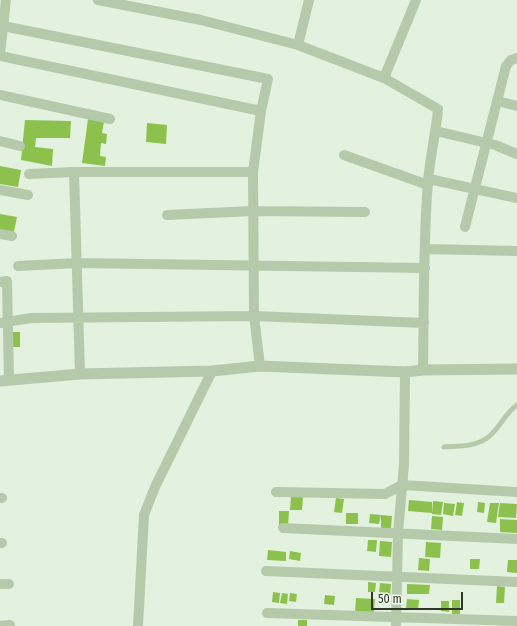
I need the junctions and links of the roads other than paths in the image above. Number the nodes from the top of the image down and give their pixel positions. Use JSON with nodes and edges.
{"nodes":[{"id":1,"x":6,"y":0,"type":"edge"},
{"id":2,"x":98,"y":0,"type":"edge"},
{"id":3,"x":309,"y":0,"type":"edge"},
{"id":4,"x":416,"y":0,"type":"edge"},
{"id":5,"x":2,"y":13,"type":"edge"},
{"id":6,"x":3,"y":26,"type":"junction"},
{"id":7,"x":298,"y":45,"type":"junction"},
{"id":8,"x":0,"y":55,"type":"edge"},
{"id":9,"x":517,"y":58,"type":"edge"},
{"id":10,"x":384,"y":78,"type":"junction"},
{"id":11,"x":0,"y":95,"type":"edge"},
{"id":12,"x":497,"y":101,"type":"junction"},
{"id":13,"x":517,"y":106,"type":"edge"},
{"id":14,"x":261,"y":110,"type":"junction"},
{"id":15,"x":110,"y":119,"type":"dead end"},
{"id":16,"x":436,"y":131,"type":"junction"},
{"id":17,"x":0,"y":141,"type":"edge"},
{"id":18,"x":486,"y":143,"type":"junction"},
{"id":19,"x":20,"y":146,"type":"dead end"},
{"id":20,"x":344,"y":154,"type":"dead end"},
{"id":21,"x":517,"y":154,"type":"edge"},
{"id":22,"x":74,"y":172,"type":"junction"},
{"id":23,"x":253,"y":172,"type":"junction"},
{"id":24,"x":29,"y":174,"type":"dead end"},
{"id":25,"x":428,"y":182,"type":"junction"},
{"id":26,"x":475,"y":188,"type":"junction"},
{"id":27,"x":0,"y":190,"type":"edge"},
{"id":28,"x":28,"y":195,"type":"dead end"},
{"id":29,"x":517,"y":198,"type":"edge"},
{"id":30,"x":253,"y":211,"type":"junction"},
{"id":31,"x":365,"y":212,"type":"dead end"},
{"id":32,"x":167,"y":215,"type":"dead end"},
{"id":33,"x":465,"y":227,"type":"dead end"},
{"id":34,"x":0,"y":234,"type":"edge"},
{"id":35,"x":12,"y":236,"type":"dead end"},
{"id":36,"x":425,"y":250,"type":"junction"},
{"id":37,"x":517,"y":251,"type":"edge"},
{"id":38,"x":77,"y":263,"type":"junction"},
{"id":39,"x":18,"y":266,"type":"dead end"},
{"id":40,"x":252,"y":266,"type":"junction"},
{"id":41,"x":425,"y":268,"type":"junction"},
{"id":42,"x":0,"y":282,"type":"edge"},
{"id":43,"x":254,"y":316,"type":"junction"},
{"id":44,"x":78,"y":318,"type":"junction"},
{"id":45,"x":3,"y":323,"type":"edge"},
{"id":46,"x":424,"y":323,"type":"junction"},
{"id":47,"x":260,"y":366,"type":"junction"},
{"id":48,"x":517,"y":369,"type":"edge"},
{"id":49,"x":423,"y":370,"type":"junction"},
{"id":50,"x":212,"y":371,"type":"junction"},
{"id":51,"x":405,"y":372,"type":"junction"},
{"id":52,"x":80,"y":374,"type":"junction"},
{"id":53,"x":4,"y":380,"type":"edge"},
{"id":54,"x":517,"y":405,"type":"edge"},
{"id":55,"x":444,"y":447,"type":"dead end"},
{"id":56,"x":402,"y":485,"type":"junction"},
{"id":57,"x":276,"y":492,"type":"dead end"},
{"id":58,"x":517,"y":492,"type":"edge"},
{"id":59,"x":283,"y":528,"type":"dead end"},
{"id":60,"x":398,"y":533,"type":"junction"},
{"id":61,"x":517,"y":539,"type":"edge"},
{"id":62,"x":266,"y":570,"type":"dead end"},
{"id":63,"x":398,"y":576,"type":"junction"},
{"id":64,"x":517,"y":582,"type":"edge"},
{"id":65,"x":268,"y":613,"type":"dead end"},
{"id":66,"x":517,"y":621,"type":"edge"},
{"id":67,"x":396,"y":622,"type":"edge"},
{"id":68,"x":0,"y":626,"type":"edge"},
{"id":69,"x":10,"y":626,"type":"edge"},
{"id":70,"x":138,"y":626,"type":"edge"}],
"edges":[{"from":1,"to":5,"type":"street"},
{"from":2,"to":7,"type":"street"},
{"from":3,"to":7,"type":"street"},
{"from":4,"to":10,"type":"street"},
{"from":5,"to":6,"type":"street"},
{"from":6,"to":8,"type":"street"},
{"from":6,"to":14,"type":"street"},
{"from":7,"to":10,"type":"street"},
{"from":8,"to":14,"type":"street"},
{"from":9,"to":12,"type":"street"},
{"from":10,"to":16,"type":"street"},
{"from":11,"to":15,"type":"street"},
{"from":12,"to":13,"type":"street"},
{"from":12,"to":18,"type":"street"},
{"from":14,"to":23,"type":"street"},
{"from":16,"to":18,"type":"street"},
{"from":16,"to":25,"type":"street"},
{"from":17,"to":19,"type":"street"},
{"from":18,"to":21,"type":"street"},
{"from":18,"to":26,"type":"street"},
{"from":20,"to":25,"type":"street"},
{"from":22,"to":23,"type":"street"},
{"from":22,"to":24,"type":"street"},
{"from":22,"to":38,"type":"street"},
{"from":23,"to":30,"type":"street"},
{"from":25,"to":26,"type":"street"},
{"from":25,"to":36,"type":"street"},
{"from":26,"to":29,"type":"street"},
{"from":26,"to":33,"type":"street"},
{"from":27,"to":28,"type":"street"},
{"from":30,"to":31,"type":"street"},
{"from":30,"to":32,"type":"street"},
{"from":30,"to":40,"type":"street"},
{"from":34,"to":35,"type":"street"},
{"from":36,"to":37,"type":"street"},
{"from":36,"to":41,"type":"street"},
{"from":38,"to":39,"type":"street"},
{"from":38,"to":40,"type":"street"},
{"from":38,"to":44,"type":"street"},
{"from":40,"to":41,"type":"street"},
{"from":40,"to":43,"type":"street"},
{"from":41,"to":46,"type":"street"},
{"from":42,"to":45,"type":"street"},
{"from":43,"to":44,"type":"street"},
{"from":43,"to":46,"type":"street"},
{"from":43,"to":47,"type":"street"},
{"from":44,"to":45,"type":"street"},
{"from":44,"to":52,"type":"street"},
{"from":45,"to":53,"type":"street"},
{"from":46,"to":49,"type":"street"},
{"from":47,"to":50,"type":"street"},
{"from":47,"to":51,"type":"street"},
{"from":48,"to":49,"type":"street"},
{"from":49,"to":51,"type":"street"},
{"from":50,"to":52,"type":"street"},
{"from":50,"to":70,"type":"street"},
{"from":51,"to":56,"type":"street"},
{"from":52,"to":53,"type":"street"},
{"from":54,"to":55,"type":"lane"},
{"from":56,"to":57,"type":"street"},
{"from":56,"to":58,"type":"street"},
{"from":56,"to":60,"type":"street"},
{"from":59,"to":60,"type":"street"},
{"from":60,"to":61,"type":"street"},
{"from":60,"to":63,"type":"street"},
{"from":62,"to":63,"type":"street"},
{"from":63,"to":64,"type":"street"},
{"from":63,"to":67,"type":"street"},
{"from":65,"to":67,"type":"street"},
{"from":66,"to":67,"type":"street"},
{"from":68,"to":69,"type":"street"}]}
